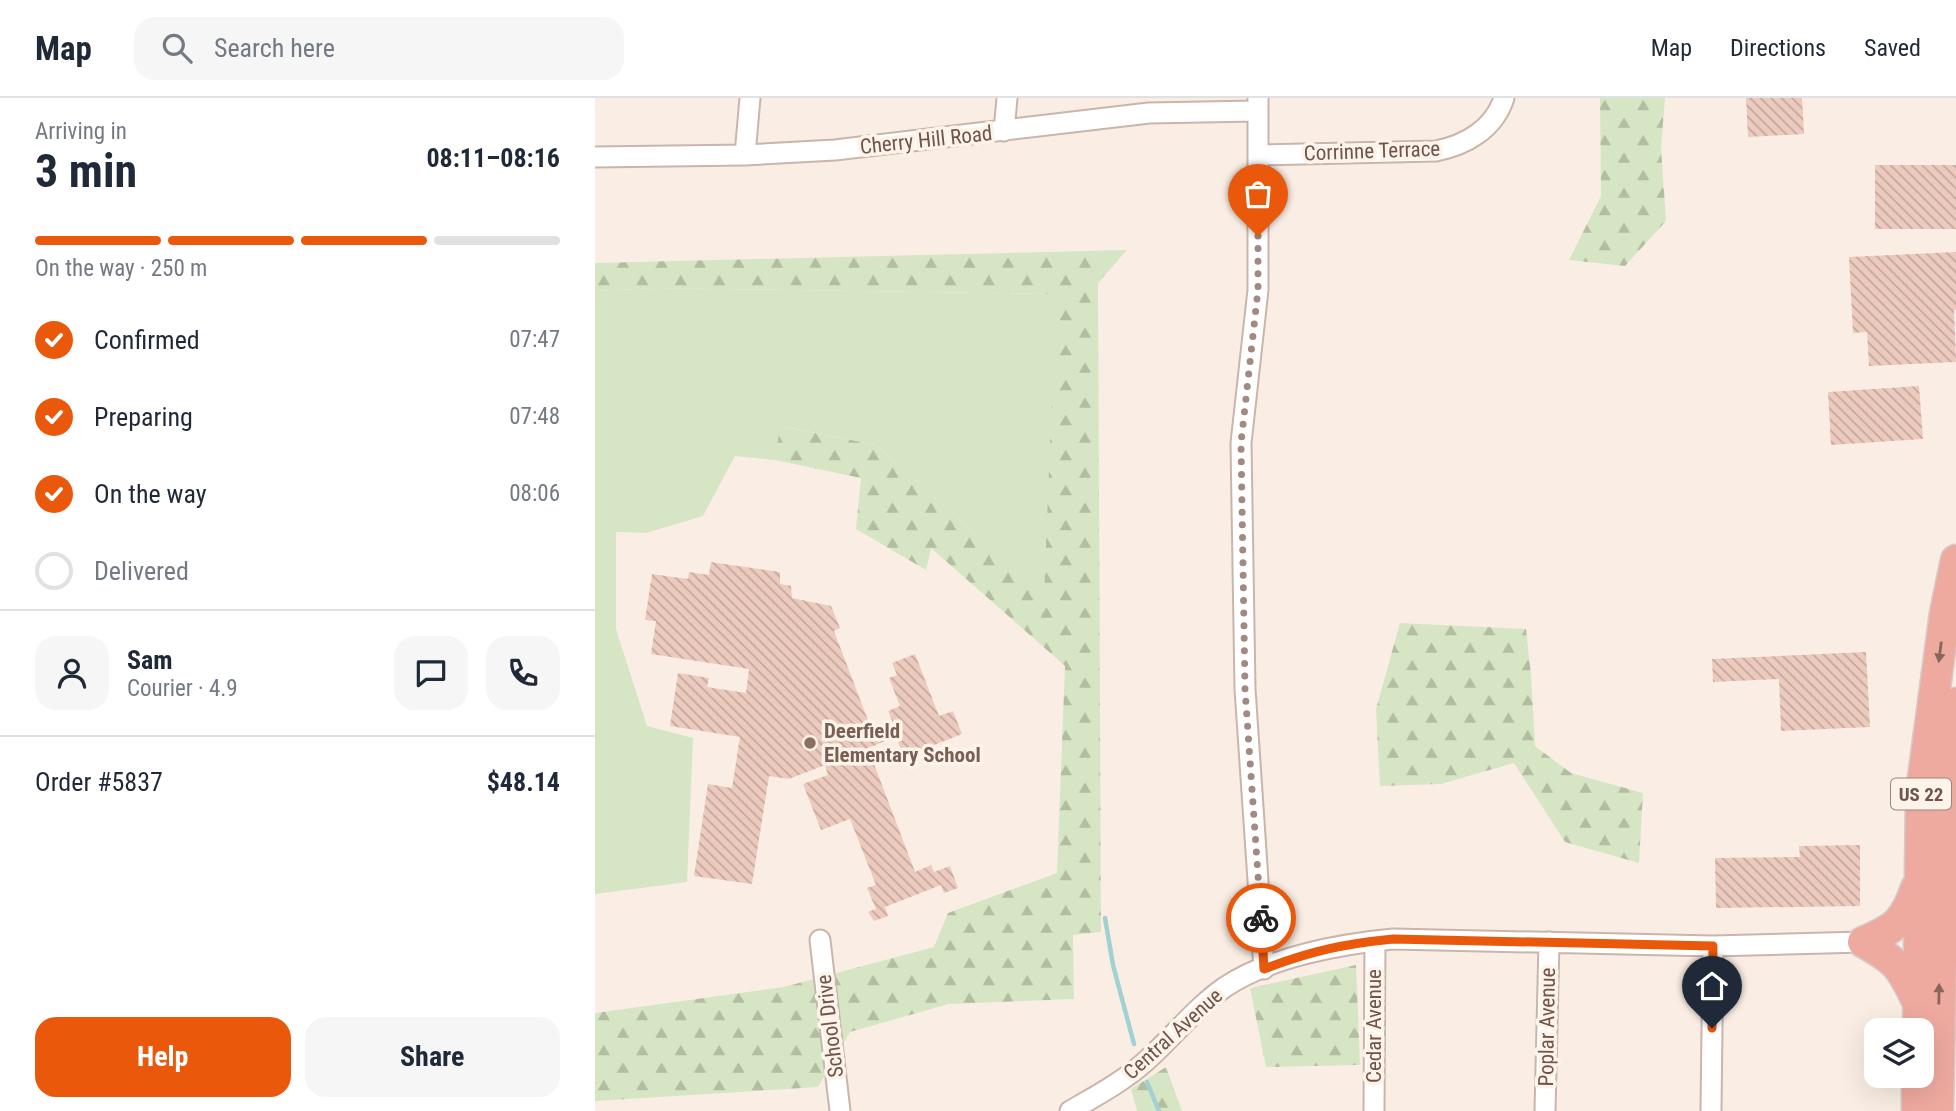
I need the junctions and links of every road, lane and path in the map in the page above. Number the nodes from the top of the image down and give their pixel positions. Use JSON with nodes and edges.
{"nodes":[{"id":1,"x":750,"y":98,"type":"edge"},
{"id":2,"x":1007,"y":98,"type":"edge"},
{"id":3,"x":1504,"y":98,"type":"edge"},
{"id":4,"x":1257,"y":104,"type":"edge"},
{"id":5,"x":1004,"y":131,"type":"junction"},
{"id":6,"x":745,"y":155,"type":"junction"},
{"id":7,"x":1259,"y":155,"type":"junction"},
{"id":8,"x":595,"y":157,"type":"edge"},
{"id":9,"x":1956,"y":560,"type":"edge"},
{"id":10,"x":1956,"y":704,"type":"edge"},
{"id":11,"x":1920,"y":878,"type":"junction"},
{"id":12,"x":820,"y":940,"type":"dead end"},
{"id":13,"x":1375,"y":941,"type":"junction"},
{"id":14,"x":1549,"y":942,"type":"junction"},
{"id":15,"x":1863,"y":942,"type":"junction"},
{"id":16,"x":1713,"y":946,"type":"junction"},
{"id":17,"x":1264,"y":969,"type":"junction"},
{"id":18,"x":1918,"y":1018,"type":"edge"},
{"id":19,"x":1917,"y":1088,"type":"edge"},
{"id":20,"x":840,"y":1111,"type":"edge"},
{"id":21,"x":1070,"y":1111,"type":"edge"},
{"id":22,"x":1374,"y":1111,"type":"edge"},
{"id":23,"x":1545,"y":1111,"type":"edge"},
{"id":24,"x":1711,"y":1111,"type":"edge"},
{"id":25,"x":1917,"y":1111,"type":"edge"},
{"id":26,"x":1938,"y":1111,"type":"edge"}],
"edges":[{"from":1,"to":6,"type":"street"},
{"from":2,"to":5,"type":"street"},
{"from":3,"to":7,"type":"street","name":"Corrinne Terrace"},
{"from":4,"to":5,"type":"street","name":"Cherry Hill Road"},
{"from":4,"to":7,"type":"street"},
{"from":5,"to":6,"type":"street","name":"Cherry Hill Road"},
{"from":6,"to":8,"type":"street","name":"Cherry Hill Road"},
{"from":7,"to":17,"type":"street"},
{"from":9,"to":11,"type":"highway","number":"US 22","one_way":true},
{"from":26,"to":10,"type":"highway","number":"US 22","one_way":true},
{"from":11,"to":15,"type":"highway"},
{"from":11,"to":18,"type":"highway","number":"US 22"},
{"from":12,"to":20,"type":"street","name":"School Drive"},
{"from":13,"to":14,"type":"street","name":"Central Avenue"},
{"from":13,"to":17,"type":"street","name":"Central Avenue"},
{"from":13,"to":22,"type":"street","name":"Cedar Avenue"},
{"from":14,"to":16,"type":"street","name":"Central Avenue"},
{"from":14,"to":23,"type":"street","name":"Poplar Avenue"},
{"from":15,"to":16,"type":"street","name":"Central Avenue"},
{"from":15,"to":18,"type":"highway"},
{"from":16,"to":24,"type":"street"},
{"from":17,"to":21,"type":"street","name":"Central Avenue"},
{"from":19,"to":25,"type":"highway"}]}
